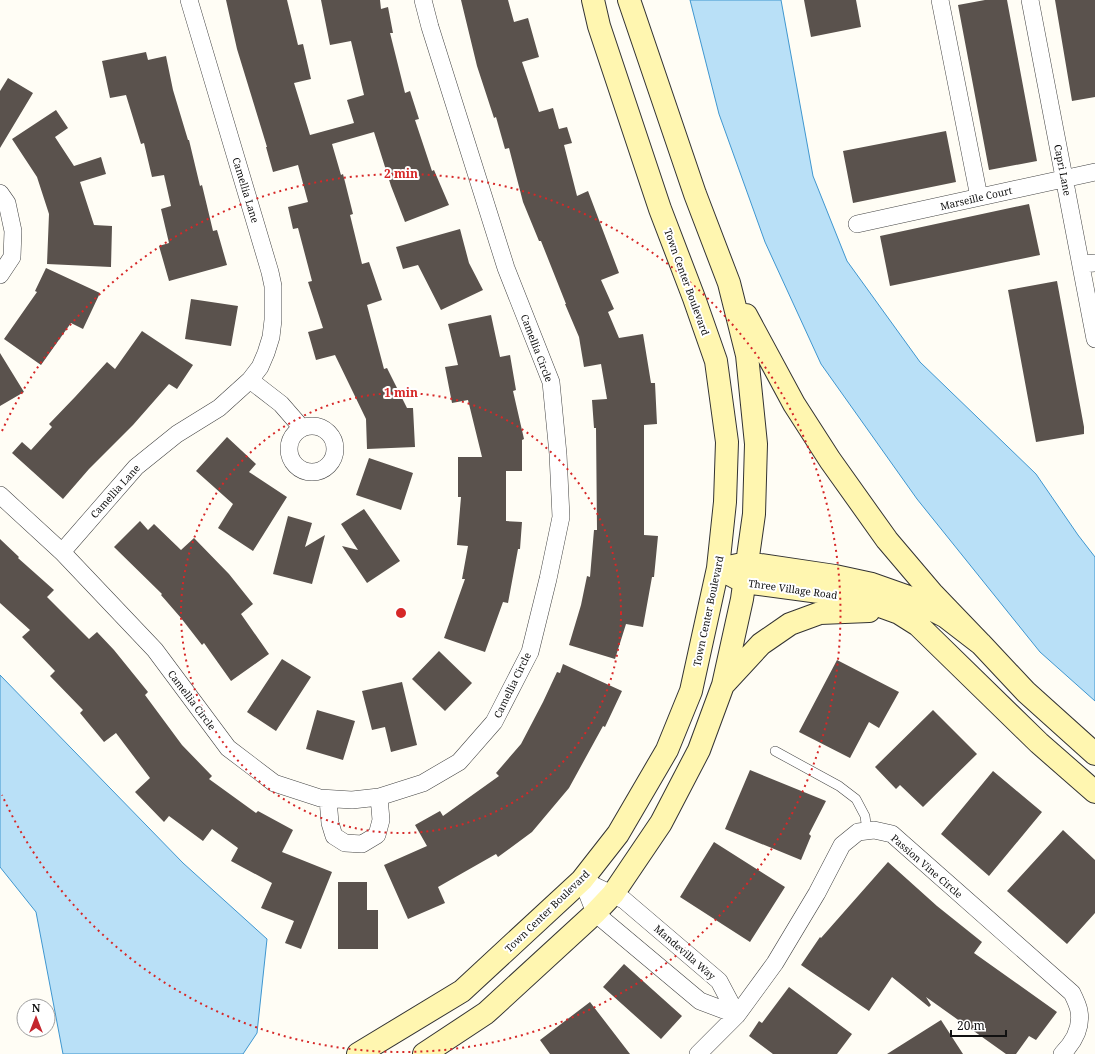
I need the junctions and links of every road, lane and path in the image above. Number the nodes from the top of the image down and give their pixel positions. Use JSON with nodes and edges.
{"nodes":[{"id":1,"x":189,"y":0,"type":"edge"},
{"id":2,"x":423,"y":0,"type":"edge"},
{"id":3,"x":593,"y":0,"type":"edge"},
{"id":4,"x":629,"y":0,"type":"edge"},
{"id":5,"x":940,"y":0,"type":"edge"},
{"id":6,"x":1030,"y":0,"type":"edge"},
{"id":7,"x":1095,"y":172,"type":"edge"},
{"id":8,"x":1064,"y":178,"type":"junction"},
{"id":9,"x":0,"y":193,"type":"edge"},
{"id":10,"x":979,"y":197,"type":"junction"},
{"id":11,"x":857,"y":224,"type":"dead end"},
{"id":12,"x":1088,"y":263,"type":"edge"},
{"id":13,"x":0,"y":275,"type":"edge"},
{"id":14,"x":729,"y":283,"type":"junction"},
{"id":15,"x":1095,"y":339,"type":"edge"},
{"id":16,"x":250,"y":380,"type":"junction"},
{"id":17,"x":301,"y":427,"type":"dead end"},
{"id":18,"x":0,"y":495,"type":"edge"},
{"id":19,"x":62,"y":552,"type":"junction"},
{"id":20,"x":718,"y":568,"type":"junction"},
{"id":21,"x":746,"y":573,"type":"junction"},
{"id":22,"x":898,"y":613,"type":"junction"},
{"id":23,"x":981,"y":644,"type":"junction"},
{"id":24,"x":723,"y":685,"type":"junction"},
{"id":25,"x":776,"y":751,"type":"dead end"},
{"id":26,"x":1095,"y":754,"type":"edge"},
{"id":27,"x":1095,"y":792,"type":"edge"},
{"id":28,"x":379,"y":797,"type":"junction"},
{"id":29,"x":328,"y":798,"type":"junction"},
{"id":30,"x":867,"y":831,"type":"junction"},
{"id":31,"x":582,"y":880,"type":"junction"},
{"id":32,"x":612,"y":894,"type":"junction"},
{"id":33,"x":595,"y":913,"type":"junction"},
{"id":34,"x":737,"y":1015,"type":"junction"},
{"id":35,"x":358,"y":1054,"type":"edge"},
{"id":36,"x":424,"y":1054,"type":"edge"},
{"id":37,"x":698,"y":1054,"type":"edge"},
{"id":38,"x":1062,"y":1054,"type":"edge"}],
"edges":[{"from":1,"to":16,"type":"street","name":"Camellia Lane"},
{"from":2,"to":28,"type":"street","name":"Camellia Circle"},
{"from":3,"to":20,"type":"street","name":"Town Center Boulevard"},
{"from":4,"to":14,"type":"street"},
{"from":5,"to":10,"type":"street"},
{"from":6,"to":8,"type":"street","name":"Capri Lane"},
{"from":7,"to":8,"type":"street","name":"Marseille Court"},
{"from":8,"to":10,"type":"street","name":"Marseille Court"},
{"from":8,"to":12,"type":"street","name":"Capri Lane"},
{"from":9,"to":13,"type":"street"},
{"from":10,"to":11,"type":"street","name":"Marseille Court"},
{"from":12,"to":15,"type":"street","name":"Capri Lane"},
{"from":14,"to":21,"type":"street"},
{"from":14,"to":23,"type":"street"},
{"from":16,"to":17,"type":"street"},
{"from":16,"to":19,"type":"street","name":"Camellia Lane"},
{"from":18,"to":19,"type":"street","name":"Camellia Circle"},
{"from":19,"to":29,"type":"street","name":"Camellia Circle"},
{"from":20,"to":21,"type":"street","name":"Three Village Road"},
{"from":20,"to":31,"type":"street","name":"Town Center Boulevard"},
{"from":21,"to":22,"type":"street","name":"Three Village Road"},
{"from":21,"to":23,"type":"street","name":"Three Village Road"},
{"from":21,"to":24,"type":"street"},
{"from":22,"to":24,"type":"street"},
{"from":22,"to":27,"type":"street","name":"Three Village Road"},
{"from":23,"to":26,"type":"street","name":"Three Village Road"},
{"from":24,"to":32,"type":"street"},
{"from":25,"to":30,"type":"lane"},
{"from":28,"to":29,"type":"street","name":"Camellia Circle"},
{"from":28,"to":29,"type":"street"},
{"from":30,"to":34,"type":"street","name":"Passion Vine Circle"},
{"from":30,"to":38,"type":"street","name":"Passion Vine Circle"},
{"from":31,"to":32,"type":"street","name":"Mandevilla Way"},
{"from":31,"to":33,"type":"street"},
{"from":31,"to":35,"type":"street","name":"Town Center Boulevard"},
{"from":32,"to":33,"type":"street"},
{"from":32,"to":34,"type":"street","name":"Mandevilla Way"},
{"from":33,"to":34,"type":"street"},
{"from":33,"to":36,"type":"street"},
{"from":34,"to":37,"type":"street","name":"Passion Vine Circle"}]}
